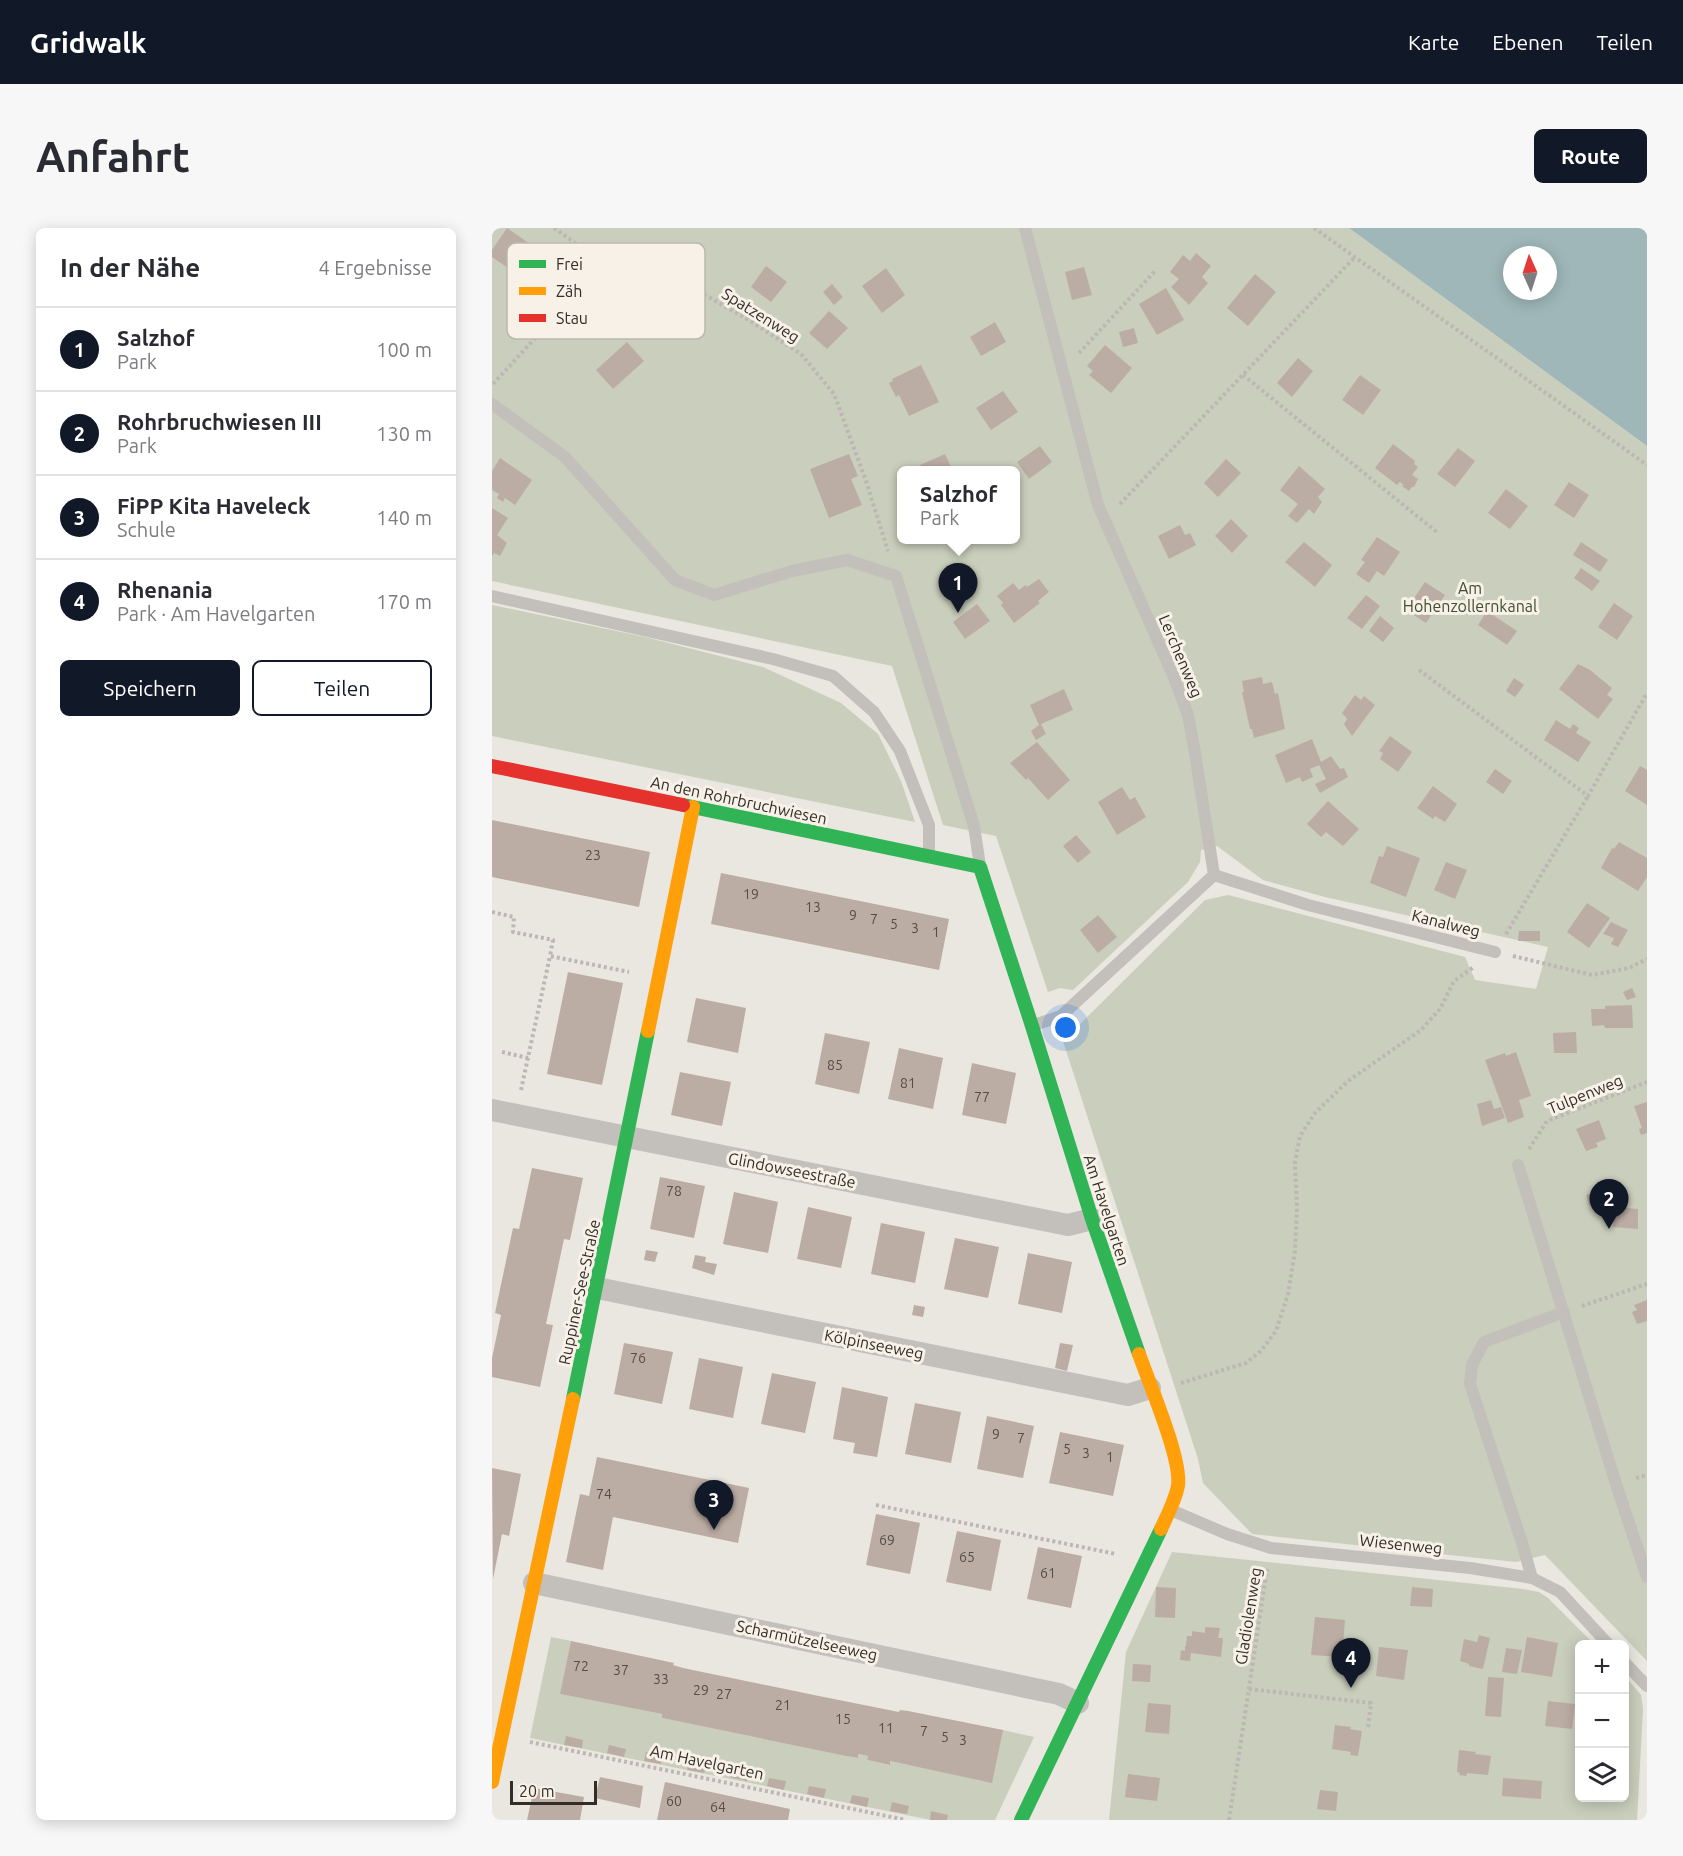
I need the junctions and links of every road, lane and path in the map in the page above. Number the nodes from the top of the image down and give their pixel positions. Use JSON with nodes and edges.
{"nodes":[{"id":1,"x":554,"y":228,"type":"edge"},
{"id":2,"x":1025,"y":228,"type":"edge"},
{"id":3,"x":1314,"y":228,"type":"edge"},
{"id":4,"x":575,"y":243,"type":"edge"},
{"id":5,"x":1354,"y":258,"type":"junction"},
{"id":6,"x":1155,"y":271,"type":"dead end"},
{"id":7,"x":705,"y":294,"type":"edge"},
{"id":8,"x":534,"y":339,"type":"edge"},
{"id":9,"x":1062,"y":371,"type":"junction"},
{"id":10,"x":1243,"y":375,"type":"junction"},
{"id":11,"x":492,"y":385,"type":"edge"},
{"id":12,"x":492,"y":404,"type":"edge"},
{"id":13,"x":1647,"y":465,"type":"edge"},
{"id":14,"x":1105,"y":520,"type":"junction"},
{"id":15,"x":1438,"y":532,"type":"dead end"},
{"id":16,"x":896,"y":576,"type":"junction"},
{"id":17,"x":492,"y":596,"type":"edge"},
{"id":18,"x":1419,"y":670,"type":"dead end"},
{"id":19,"x":1647,"y":693,"type":"edge"},
{"id":20,"x":492,"y":766,"type":"edge"},
{"id":21,"x":1588,"y":796,"type":"junction"},
{"id":22,"x":693,"y":807,"type":"junction"},
{"id":23,"x":929,"y":856,"type":"junction"},
{"id":24,"x":980,"y":867,"type":"junction"},
{"id":25,"x":1214,"y":875,"type":"junction"},
{"id":26,"x":492,"y":912,"type":"edge"},
{"id":27,"x":1495,"y":952,"type":"junction"},
{"id":28,"x":550,"y":956,"type":"junction"},
{"id":29,"x":1647,"y":958,"type":"edge"},
{"id":30,"x":659,"y":977,"type":"junction"},
{"id":31,"x":1032,"y":1026,"type":"junction"},
{"id":32,"x":502,"y":1052,"type":"dead end"},
{"id":33,"x":528,"y":1058,"type":"junction"},
{"id":34,"x":1647,"y":1082,"type":"edge"},
{"id":35,"x":492,"y":1110,"type":"edge"},
{"id":36,"x":516,"y":1114,"type":"junction"},
{"id":37,"x":627,"y":1137,"type":"junction"},
{"id":38,"x":1518,"y":1165,"type":"joint"},
{"id":39,"x":1092,"y":1219,"type":"junction"},
{"id":40,"x":1647,"y":1284,"type":"edge"},
{"id":41,"x":597,"y":1288,"type":"junction"},
{"id":42,"x":1564,"y":1312,"type":"junction"},
{"id":43,"x":1150,"y":1388,"type":"junction"},
{"id":44,"x":876,"y":1505,"type":"dead end"},
{"id":45,"x":1170,"y":1510,"type":"junction"},
{"id":46,"x":1271,"y":1548,"type":"junction"},
{"id":47,"x":1146,"y":1560,"type":"junction"},
{"id":48,"x":1647,"y":1577,"type":"edge"},
{"id":49,"x":1532,"y":1578,"type":"junction"},
{"id":50,"x":534,"y":1583,"type":"junction"},
{"id":51,"x":1604,"y":1640,"type":"edge"},
{"id":52,"x":1629,"y":1667,"type":"edge"},
{"id":53,"x":1647,"y":1686,"type":"edge"},
{"id":54,"x":1249,"y":1689,"type":"junction"},
{"id":55,"x":1078,"y":1703,"type":"junction"},
{"id":56,"x":1368,"y":1729,"type":"dead end"},
{"id":57,"x":501,"y":1736,"type":"junction"},
{"id":58,"x":492,"y":1782,"type":"edge"},
{"id":59,"x":906,"y":1820,"type":"edge"},
{"id":60,"x":1021,"y":1820,"type":"edge"},
{"id":61,"x":1229,"y":1820,"type":"edge"}],
"edges":[{"from":1,"to":4,"type":"path"},
{"from":2,"to":9,"type":"lane","name":"Lerchenweg"},
{"from":3,"to":5,"type":"path"},
{"from":5,"to":10,"type":"path"},
{"from":5,"to":13,"type":"path"},
{"from":6,"to":9,"type":"path"},
{"from":7,"to":16,"type":"path","name":"Spatzenweg"},
{"from":8,"to":11,"type":"path"},
{"from":9,"to":14,"type":"lane","name":"Lerchenweg"},
{"from":10,"to":14,"type":"path"},
{"from":10,"to":15,"type":"path"},
{"from":12,"to":16,"type":"lane"},
{"from":14,"to":25,"type":"lane","name":"Lerchenweg"},
{"from":16,"to":24,"type":"lane"},
{"from":17,"to":23,"type":"lane"},
{"from":18,"to":21,"type":"path"},
{"from":19,"to":21,"type":"path","name":"Kanalweg"},
{"from":20,"to":22,"type":"street","name":"An den Rohrbruchwiesen"},
{"from":21,"to":27,"type":"path","name":"Kanalweg"},
{"from":22,"to":23,"type":"street","name":"An den Rohrbruchwiesen"},
{"from":22,"to":30,"type":"street","name":"Ruppiner-See-Straße"},
{"from":23,"to":24,"type":"street","name":"An den Rohrbruchwiesen"},
{"from":24,"to":31,"type":"street","name":"Am Havelgarten"},
{"from":25,"to":27,"type":"lane","name":"Kanalweg"},
{"from":25,"to":31,"type":"lane"},
{"from":26,"to":28,"type":"path"},
{"from":27,"to":29,"type":"path"},
{"from":27,"to":43,"type":"path"},
{"from":28,"to":30,"type":"path"},
{"from":28,"to":33,"type":"path"},
{"from":30,"to":37,"type":"street","name":"Ruppiner-See-Straße"},
{"from":31,"to":39,"type":"street","name":"Am Havelgarten"},
{"from":32,"to":33,"type":"path"},
{"from":33,"to":36,"type":"path"},
{"from":34,"to":38,"type":"path","name":"Tulpenweg"},
{"from":35,"to":36,"type":"street","name":"Glindowseestraße"},
{"from":36,"to":37,"type":"street","name":"Glindowseestraße"},
{"from":37,"to":39,"type":"street","name":"Glindowseestraße"},
{"from":37,"to":41,"type":"street","name":"Ruppiner-See-Straße"},
{"from":38,"to":42,"type":"lane"},
{"from":39,"to":43,"type":"street","name":"Am Havelgarten"},
{"from":40,"to":42,"type":"path"},
{"from":41,"to":43,"type":"street","name":"Kölpinseeweg"},
{"from":41,"to":50,"type":"street","name":"Ruppiner-See-Straße"},
{"from":42,"to":48,"type":"lane"},
{"from":42,"to":49,"type":"lane"},
{"from":43,"to":45,"type":"street","name":"Am Havelgarten"},
{"from":44,"to":47,"type":"path"},
{"from":45,"to":46,"type":"lane","name":"Wiesenweg"},
{"from":45,"to":47,"type":"street","name":"Am Havelgarten"},
{"from":46,"to":49,"type":"lane","name":"Wiesenweg"},
{"from":46,"to":54,"type":"path","name":"Gladiolenweg"},
{"from":47,"to":55,"type":"street","name":"Am Havelgarten"},
{"from":49,"to":51,"type":"lane","name":"Wiesenweg"},
{"from":50,"to":55,"type":"street","name":"Scharmützelseeweg"},
{"from":50,"to":57,"type":"street","name":"Ruppiner-See-Straße"},
{"from":52,"to":53,"type":"lane"},
{"from":54,"to":56,"type":"path","name":"Gladiolenweg"},
{"from":54,"to":61,"type":"path","name":"Gladiolenweg"},
{"from":55,"to":60,"type":"street","name":"Am Havelgarten"},
{"from":57,"to":58,"type":"street","name":"Ruppiner-See-Straße"},
{"from":57,"to":59,"type":"path","name":"Am Havelgarten"}]}
